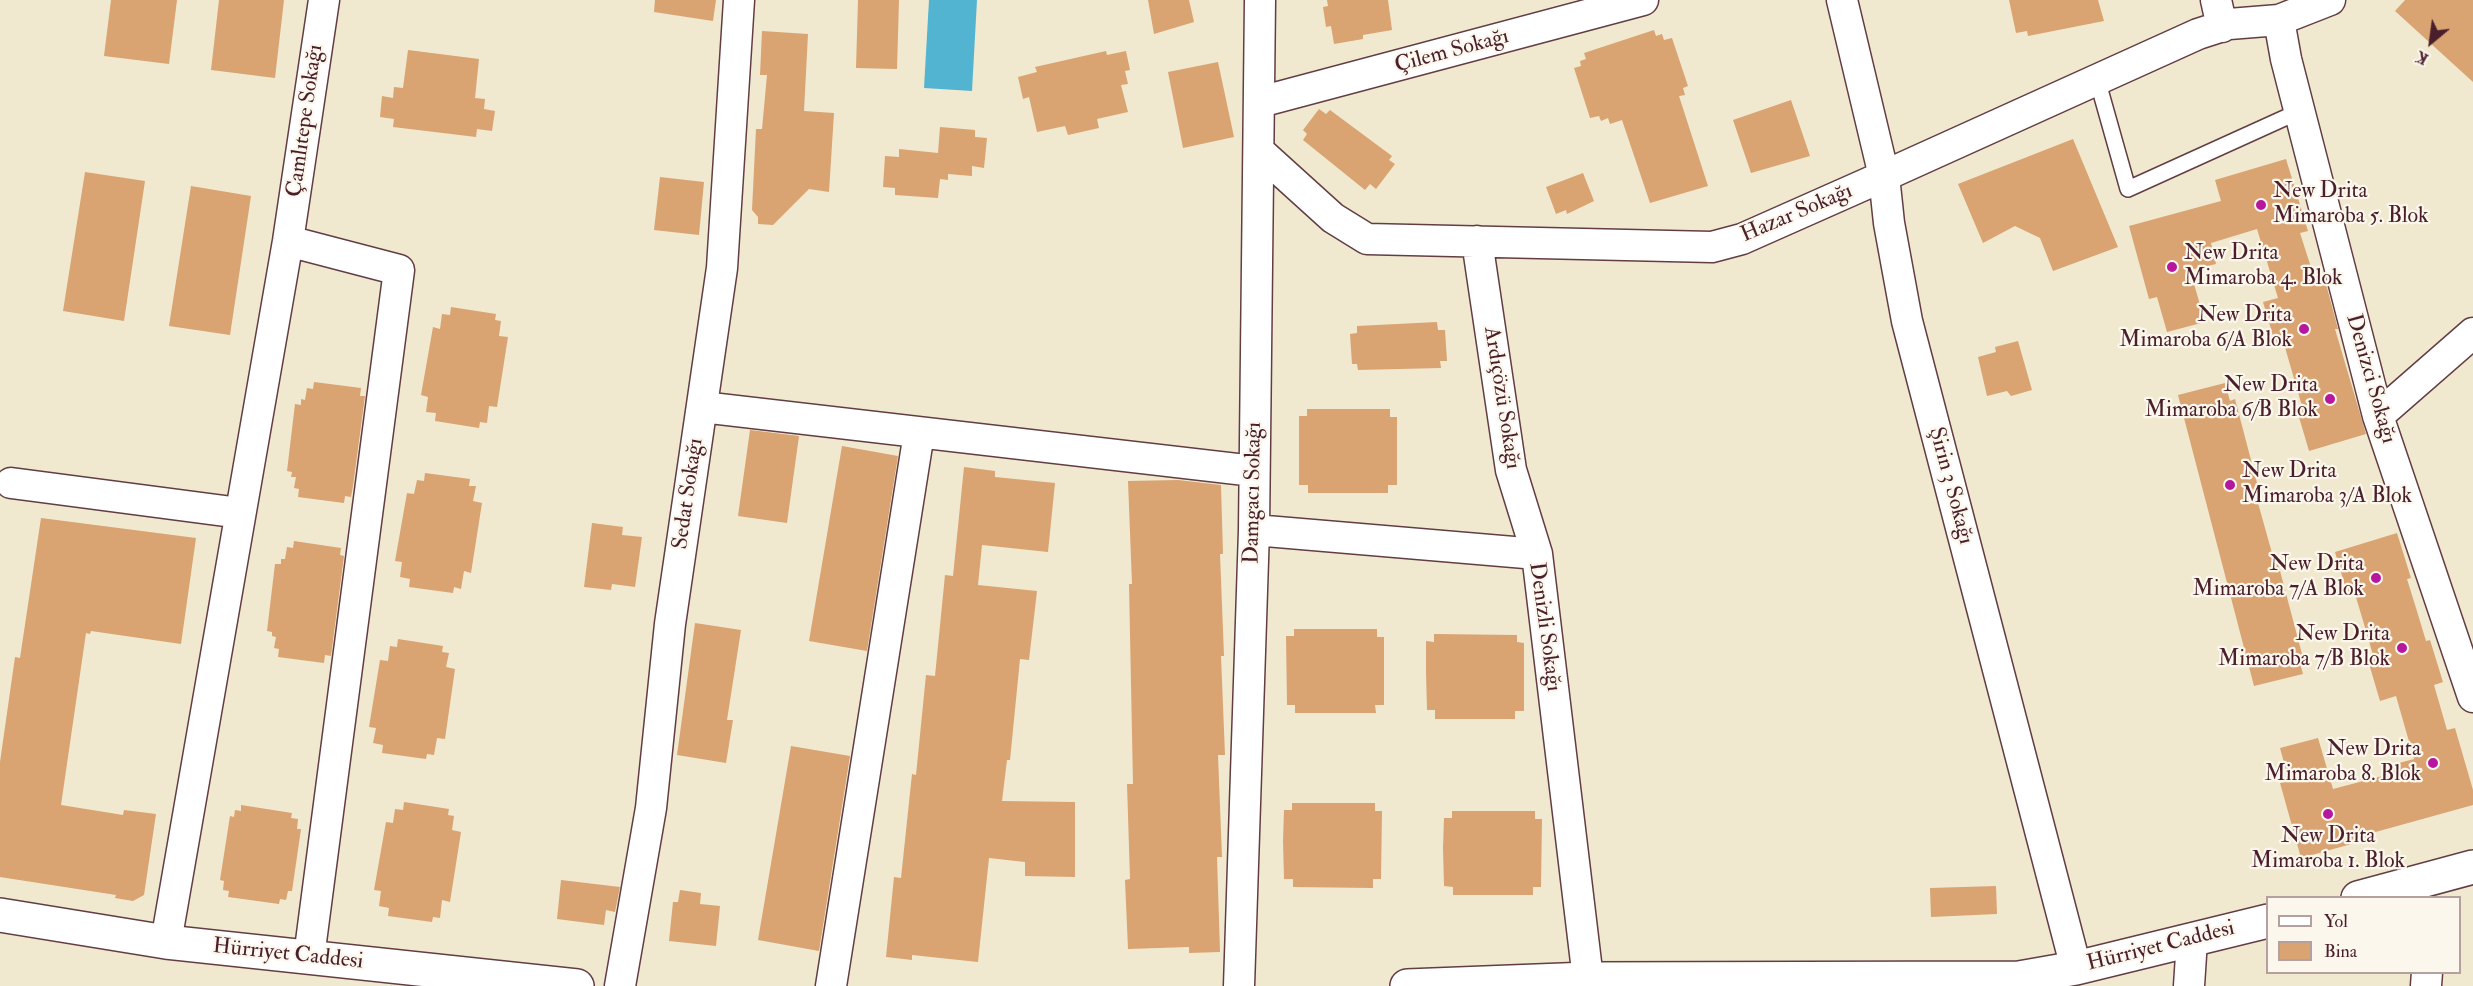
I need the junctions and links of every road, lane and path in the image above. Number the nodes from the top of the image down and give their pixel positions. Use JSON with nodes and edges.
{"nodes":[{"id":1,"x":324,"y":0,"type":"edge"},
{"id":2,"x":739,"y":0,"type":"edge"},
{"id":3,"x":1260,"y":0,"type":"edge"},
{"id":4,"x":1643,"y":0,"type":"edge"},
{"id":5,"x":1842,"y":0,"type":"edge"},
{"id":6,"x":2330,"y":0,"type":"edge"},
{"id":7,"x":2219,"y":13,"type":"edge"},
{"id":8,"x":2279,"y":20,"type":"junction"},
{"id":9,"x":2097,"y":79,"type":"junction"},
{"id":10,"x":1260,"y":102,"type":"junction"},
{"id":11,"x":2300,"y":111,"type":"junction"},
{"id":12,"x":1258,"y":151,"type":"junction"},
{"id":13,"x":1884,"y":176,"type":"junction"},
{"id":14,"x":288,"y":241,"type":"junction"},
{"id":15,"x":1477,"y":241,"type":"junction"},
{"id":16,"x":2473,"y":333,"type":"edge"},
{"id":17,"x":702,"y":407,"type":"junction"},
{"id":18,"x":2378,"y":416,"type":"junction"},
{"id":19,"x":919,"y":433,"type":"junction"},
{"id":20,"x":1254,"y":471,"type":"junction"},
{"id":21,"x":10,"y":483,"type":"dead end"},
{"id":22,"x":240,"y":513,"type":"junction"},
{"id":23,"x":1254,"y":530,"type":"junction"},
{"id":24,"x":1537,"y":554,"type":"junction"},
{"id":25,"x":2473,"y":697,"type":"edge"},
{"id":26,"x":2473,"y":867,"type":"edge"},
{"id":27,"x":2432,"y":888,"type":"edge"},
{"id":28,"x":2366,"y":896,"type":"edge"},
{"id":29,"x":0,"y":915,"type":"edge"},
{"id":30,"x":2266,"y":922,"type":"edge"},
{"id":31,"x":2192,"y":940,"type":"junction"},
{"id":32,"x":166,"y":942,"type":"junction"},
{"id":33,"x":309,"y":957,"type":"junction"},
{"id":34,"x":2076,"y":968,"type":"junction"},
{"id":35,"x":1588,"y":979,"type":"junction"},
{"id":36,"x":1820,"y":982,"type":"edge"},
{"id":37,"x":577,"y":986,"type":"edge"},
{"id":38,"x":620,"y":986,"type":"edge"},
{"id":39,"x":831,"y":986,"type":"edge"},
{"id":40,"x":1239,"y":986,"type":"edge"},
{"id":41,"x":1407,"y":986,"type":"edge"},
{"id":42,"x":2189,"y":986,"type":"edge"}],
"edges":[{"from":1,"to":14,"type":"street","name":"Çamlıtepe Sokağı"},
{"from":2,"to":17,"type":"street","name":"Sedat Sokağı"},
{"from":3,"to":10,"type":"street","name":"Damgacı Sokağı"},
{"from":4,"to":10,"type":"street","name":"Çilem Sokağı"},
{"from":5,"to":13,"type":"street","name":"Şirin 3 Sokağı"},
{"from":6,"to":8,"type":"street","name":"Hazar Sokağı"},
{"from":7,"to":8,"type":"street","name":"Hazar Sokağı"},
{"from":7,"to":9,"type":"street","name":"Hazar Sokağı"},
{"from":8,"to":11,"type":"street","name":"Denizci Sokağı"},
{"from":9,"to":11,"type":"lane"},
{"from":9,"to":13,"type":"street","name":"Hazar Sokağı"},
{"from":10,"to":12,"type":"street","name":"Damgacı Sokağı"},
{"from":11,"to":18,"type":"street","name":"Denizci Sokağı"},
{"from":12,"to":15,"type":"street","name":"Hazar Sokağı"},
{"from":12,"to":20,"type":"street","name":"Damgacı Sokağı"},
{"from":13,"to":15,"type":"street","name":"Hazar Sokağı"},
{"from":13,"to":34,"type":"street","name":"Şirin 3 Sokağı"},
{"from":14,"to":22,"type":"street","name":"Çamlıtepe Sokağı"},
{"from":14,"to":33,"type":"street"},
{"from":15,"to":24,"type":"street","name":"Ardıçözü Sokağı"},
{"from":16,"to":18,"type":"street"},
{"from":17,"to":19,"type":"street"},
{"from":17,"to":38,"type":"street","name":"Sedat Sokağı"},
{"from":18,"to":25,"type":"street","name":"Denizci Sokağı"},
{"from":19,"to":20,"type":"street"},
{"from":19,"to":39,"type":"street"},
{"from":20,"to":23,"type":"street","name":"Damgacı Sokağı"},
{"from":21,"to":22,"type":"street"},
{"from":22,"to":32,"type":"street","name":"Çamlıtepe Sokağı"},
{"from":23,"to":24,"type":"street","name":"Denizli Sokağı"},
{"from":23,"to":40,"type":"street","name":"Damgacı Sokağı"},
{"from":24,"to":35,"type":"street","name":"Denizli Sokağı"},
{"from":26,"to":27,"type":"main road"},
{"from":27,"to":28,"type":"main road"},
{"from":29,"to":32,"type":"main road","name":"Hürriyet Caddesi"},
{"from":30,"to":31,"type":"main road","name":"Hürriyet Caddesi"},
{"from":31,"to":34,"type":"main road","name":"Hürriyet Caddesi"},
{"from":31,"to":42,"type":"street"},
{"from":32,"to":33,"type":"main road","name":"Hürriyet Caddesi"},
{"from":33,"to":37,"type":"main road","name":"Hürriyet Caddesi"},
{"from":34,"to":36,"type":"main road","name":"Hürriyet Caddesi"},
{"from":35,"to":36,"type":"main road","name":"Hürriyet Caddesi"},
{"from":35,"to":41,"type":"main road","name":"Hürriyet Caddesi"}]}
